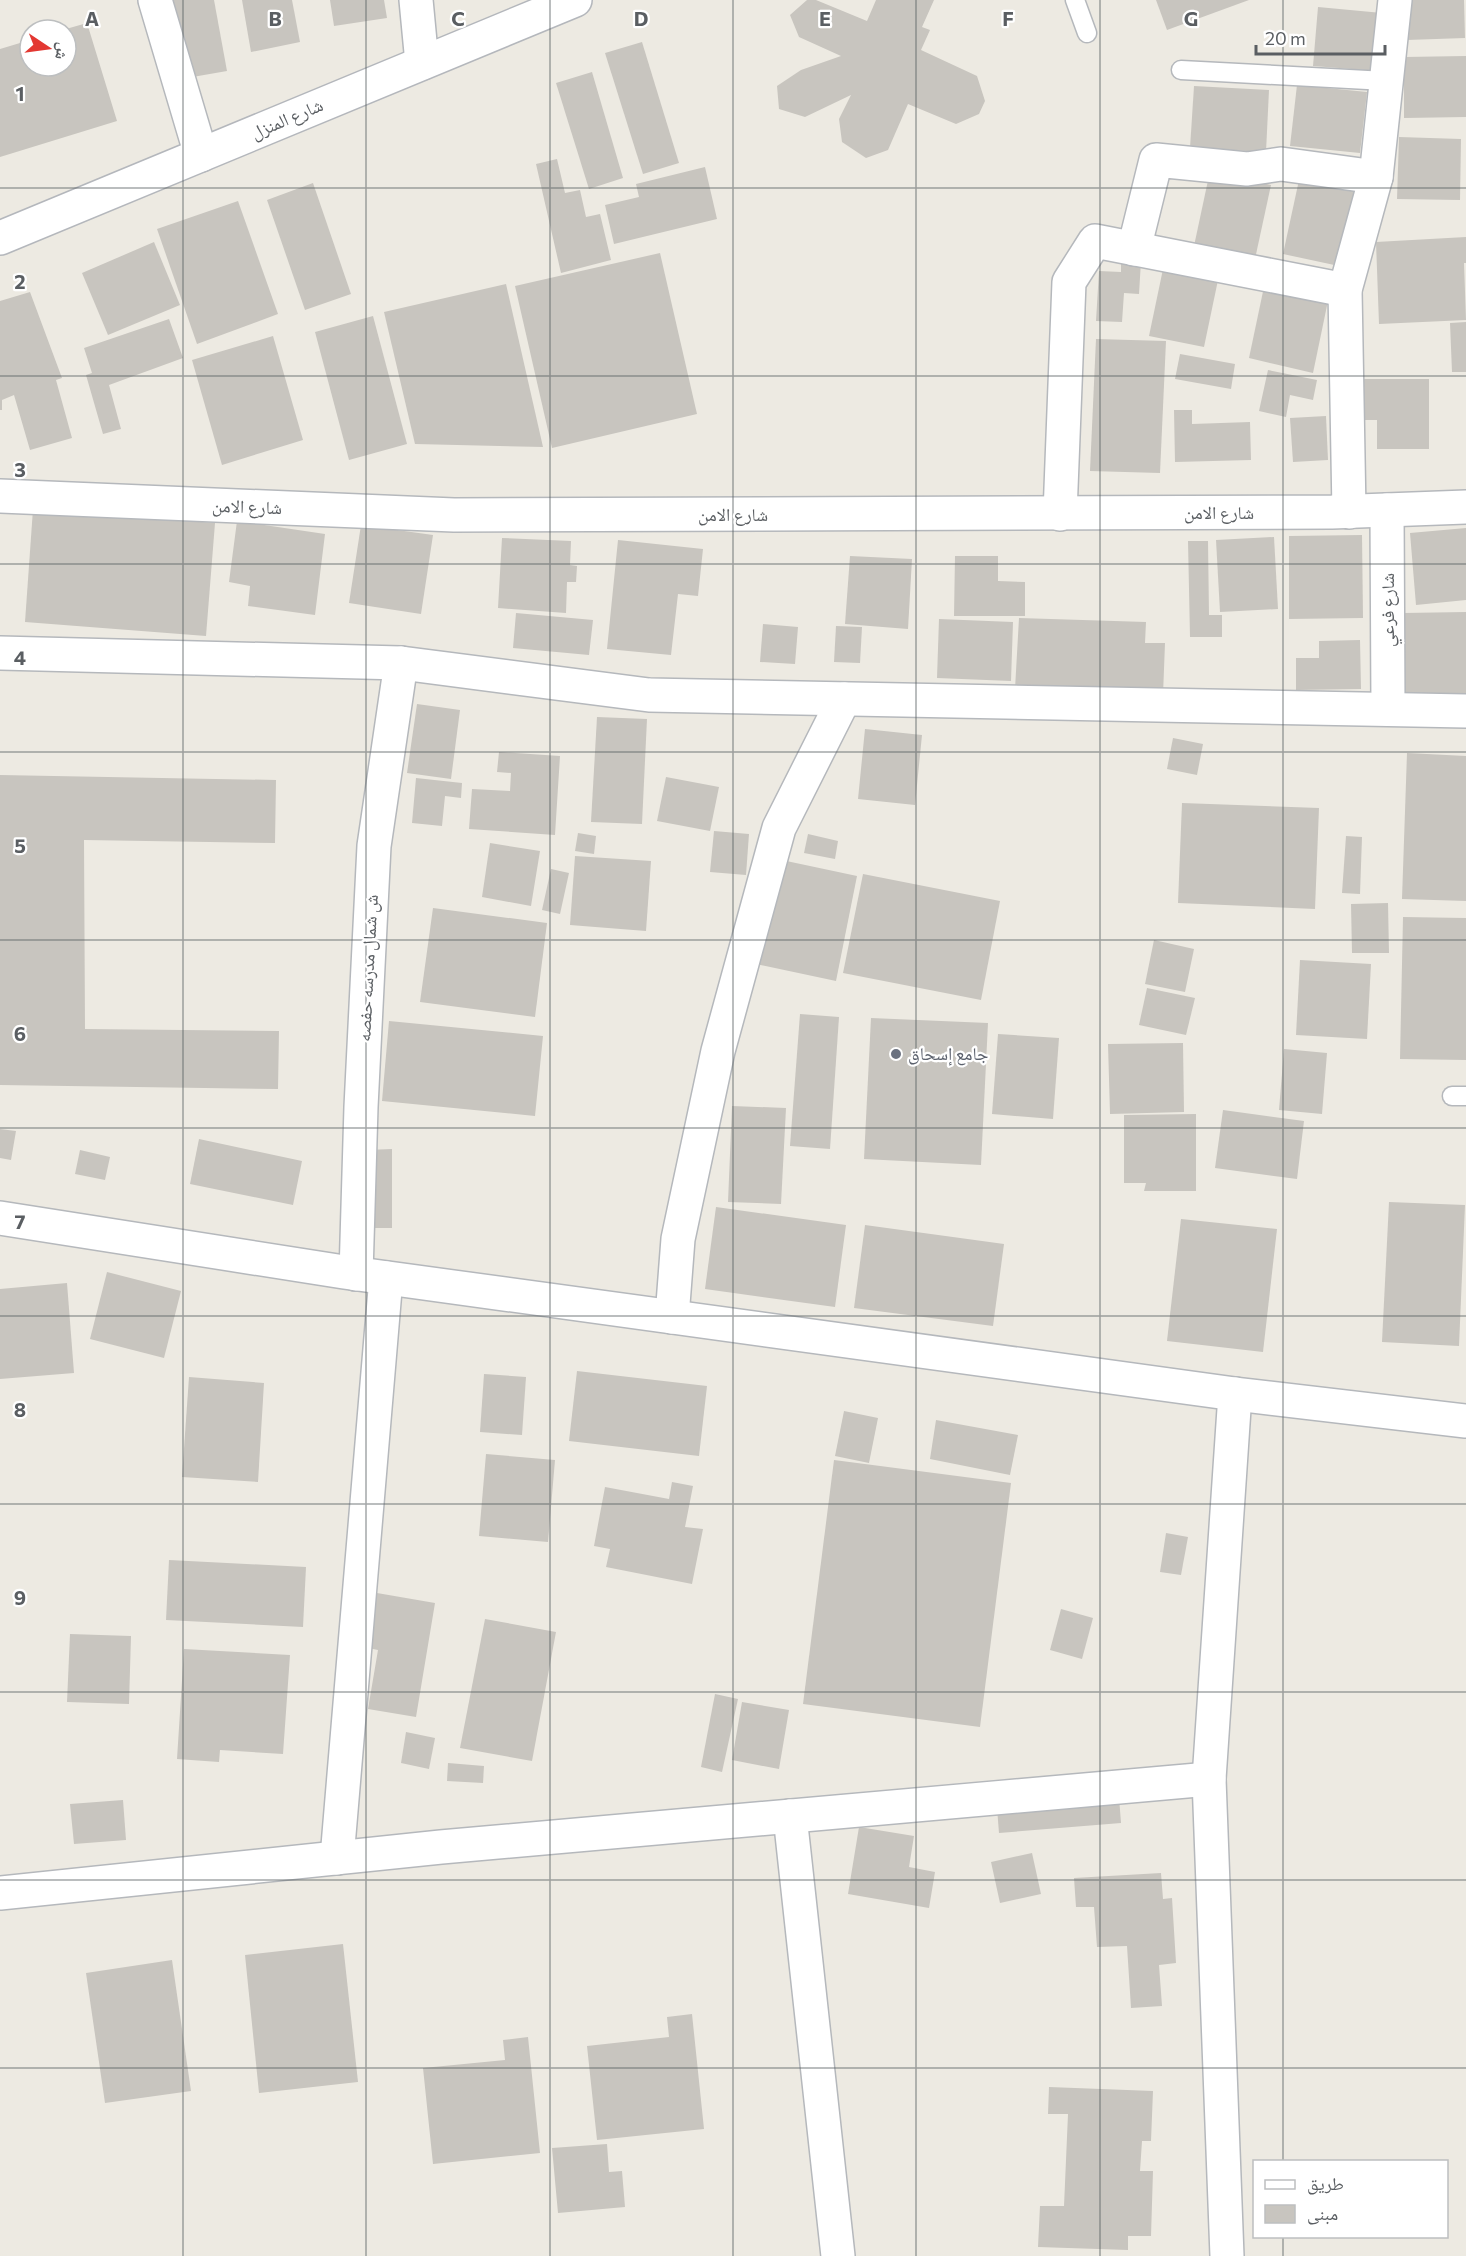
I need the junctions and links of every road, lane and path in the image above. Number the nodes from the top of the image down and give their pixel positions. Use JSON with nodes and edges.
{"nodes":[{"id":1,"x":155,"y":0,"type":"edge"},
{"id":2,"x":417,"y":0,"type":"edge"},
{"id":3,"x":574,"y":0,"type":"edge"},
{"id":4,"x":1075,"y":0,"type":"edge"},
{"id":5,"x":1395,"y":0,"type":"edge"},
{"id":6,"x":1087,"y":33,"type":"dead end"},
{"id":7,"x":422,"y":63,"type":"junction"},
{"id":8,"x":1181,"y":70,"type":"dead end"},
{"id":9,"x":1386,"y":81,"type":"junction"},
{"id":10,"x":201,"y":155,"type":"junction"},
{"id":11,"x":1376,"y":177,"type":"junction"},
{"id":12,"x":0,"y":238,"type":"edge"},
{"id":13,"x":1134,"y":249,"type":"junction"},
{"id":14,"x":1345,"y":290,"type":"junction"},
{"id":15,"x":0,"y":496,"type":"edge"},
{"id":16,"x":1466,"y":507,"type":"edge"},
{"id":17,"x":1387,"y":510,"type":"junction"},
{"id":18,"x":1349,"y":512,"type":"junction"},
{"id":19,"x":1060,"y":514,"type":"junction"},
{"id":20,"x":0,"y":653,"type":"edge"},
{"id":21,"x":401,"y":663,"type":"junction"},
{"id":22,"x":844,"y":699,"type":"junction"},
{"id":23,"x":1388,"y":710,"type":"junction"},
{"id":24,"x":1466,"y":711,"type":"edge"},
{"id":25,"x":0,"y":1218,"type":"edge"},
{"id":26,"x":371,"y":1276,"type":"junction"},
{"id":27,"x":672,"y":1317,"type":"junction"},
{"id":28,"x":1235,"y":1394,"type":"junction"},
{"id":29,"x":1466,"y":1421,"type":"edge"},
{"id":30,"x":1209,"y":1779,"type":"junction"},
{"id":31,"x":790,"y":1816,"type":"junction"},
{"id":32,"x":337,"y":1858,"type":"junction"},
{"id":33,"x":0,"y":1893,"type":"edge"},
{"id":34,"x":838,"y":2256,"type":"edge"},
{"id":35,"x":1227,"y":2256,"type":"edge"}],
"edges":[{"from":1,"to":10,"type":"street"},
{"from":2,"to":7,"type":"street"},
{"from":3,"to":7,"type":"street","name":"شارع المنزل"},
{"from":4,"to":6,"type":"lane"},
{"from":5,"to":9,"type":"street"},
{"from":7,"to":10,"type":"street","name":"شارع المنزل"},
{"from":8,"to":9,"type":"lane"},
{"from":9,"to":11,"type":"street"},
{"from":10,"to":12,"type":"street","name":"شارع المنزل"},
{"from":11,"to":13,"type":"street"},
{"from":11,"to":14,"type":"street"},
{"from":13,"to":14,"type":"street"},
{"from":13,"to":19,"type":"street"},
{"from":14,"to":18,"type":"street"},
{"from":15,"to":19,"type":"street","name":"شارع الامن"},
{"from":16,"to":17,"type":"street","name":"شارع الامن"},
{"from":17,"to":18,"type":"street","name":"شارع الامن"},
{"from":17,"to":23,"type":"street","name":"شارع فرعي"},
{"from":18,"to":19,"type":"street","name":"شارع الامن"},
{"from":20,"to":21,"type":"street"},
{"from":21,"to":22,"type":"street"},
{"from":21,"to":26,"type":"street","name":"ش شمال مدرسه حفصه"},
{"from":22,"to":23,"type":"street"},
{"from":22,"to":27,"type":"street"},
{"from":23,"to":24,"type":"street"},
{"from":25,"to":26,"type":"street"},
{"from":26,"to":27,"type":"street"},
{"from":26,"to":32,"type":"street","name":"ش شمال مدرسه حفصه"},
{"from":27,"to":28,"type":"street"},
{"from":28,"to":29,"type":"street"},
{"from":28,"to":30,"type":"street"},
{"from":30,"to":31,"type":"street"},
{"from":30,"to":35,"type":"street"},
{"from":31,"to":32,"type":"street"},
{"from":31,"to":34,"type":"street"},
{"from":32,"to":33,"type":"street"}]}
